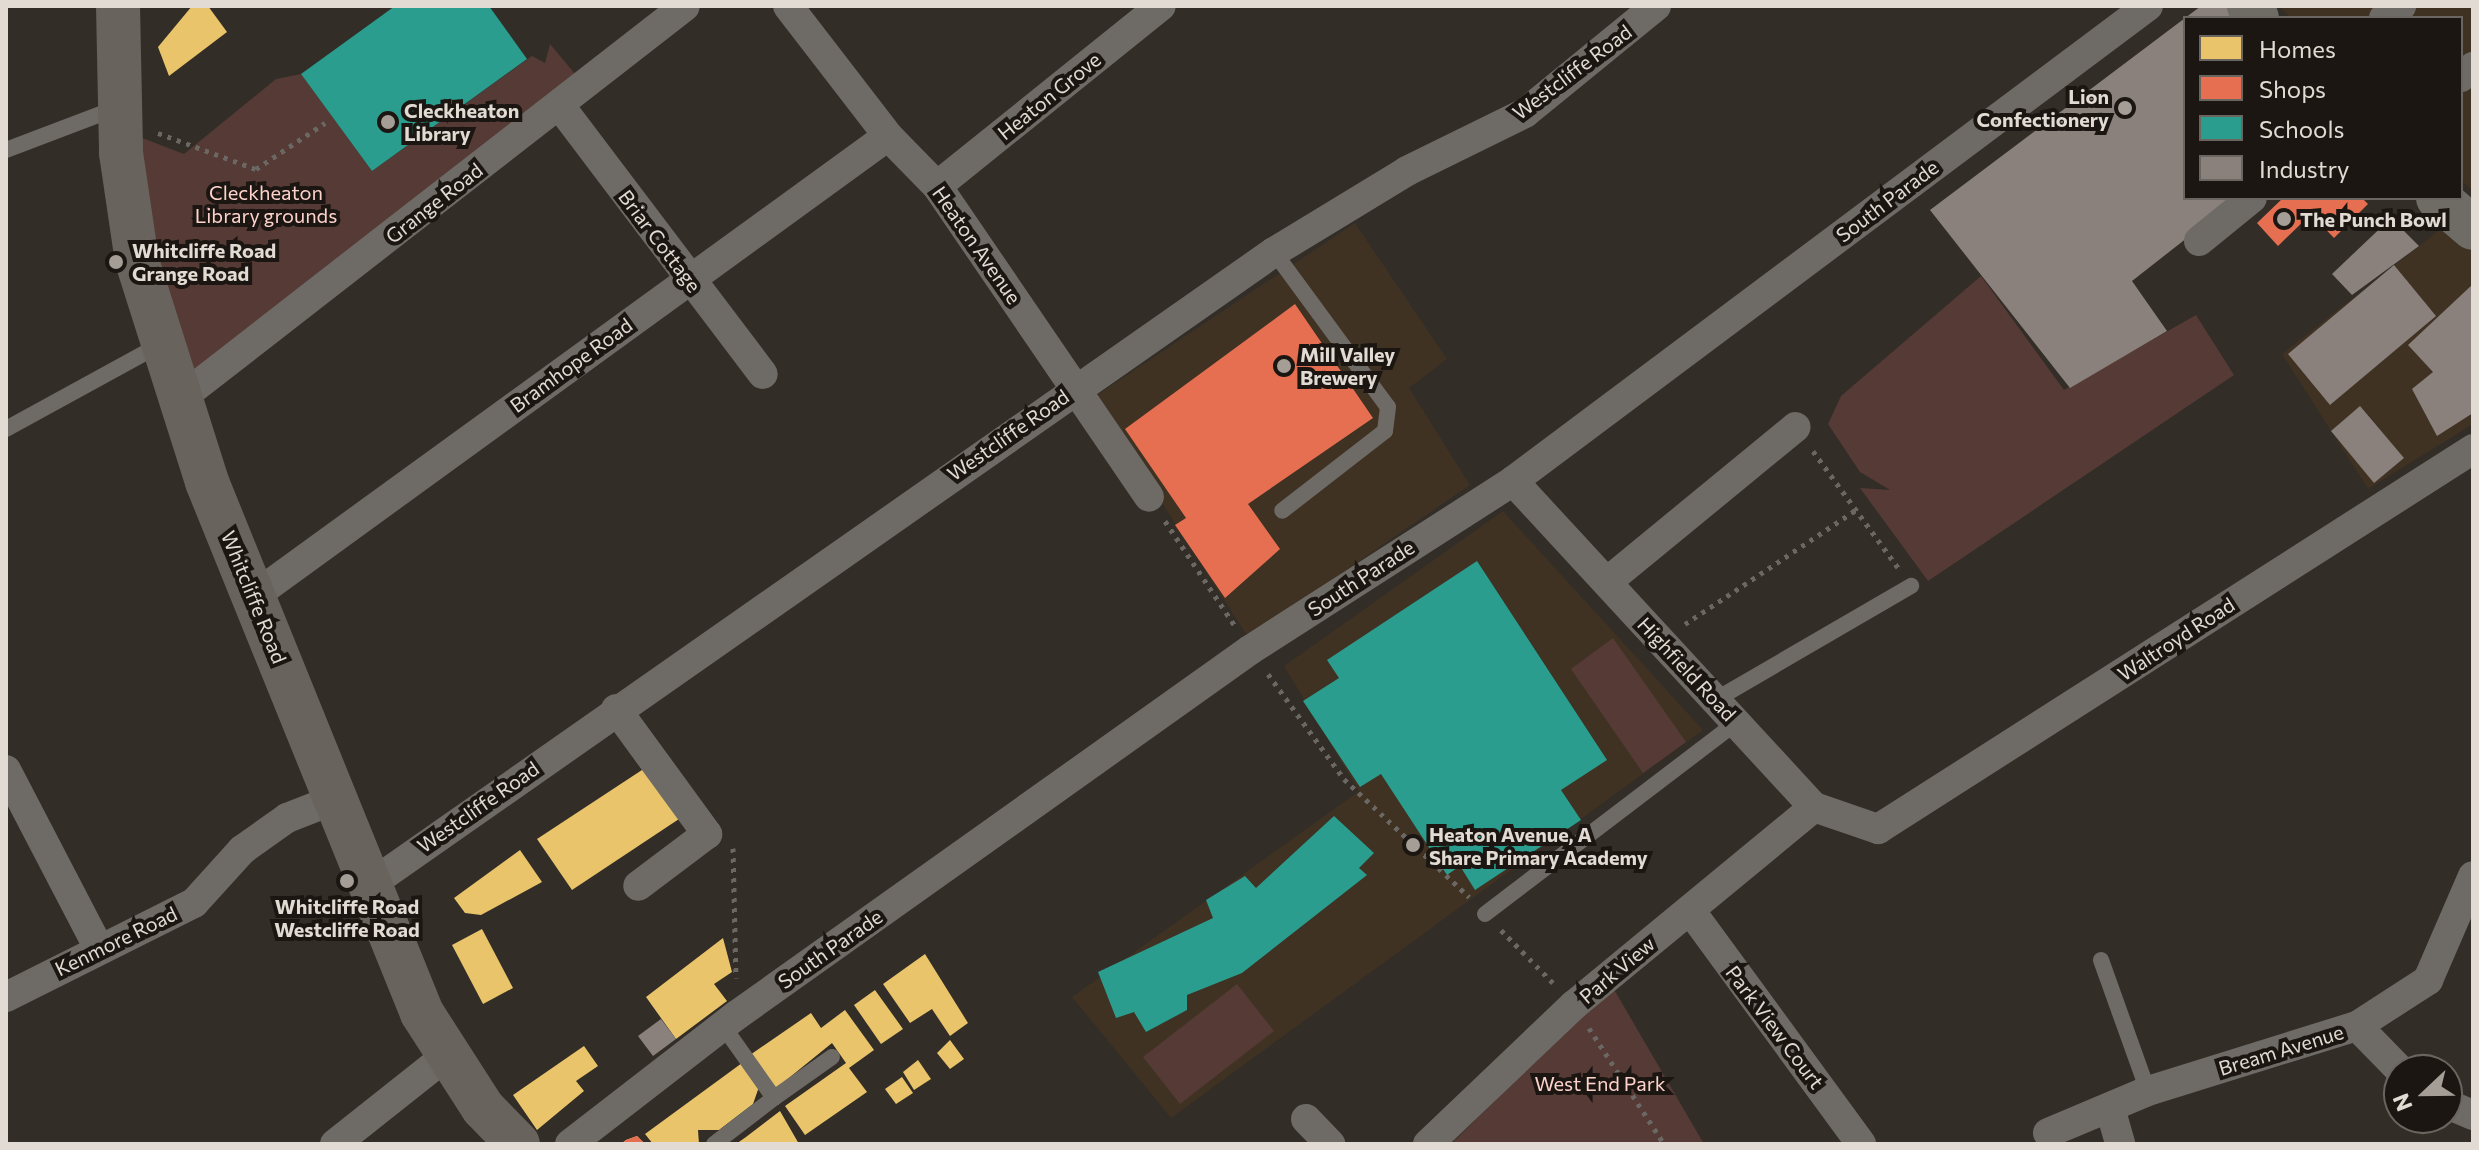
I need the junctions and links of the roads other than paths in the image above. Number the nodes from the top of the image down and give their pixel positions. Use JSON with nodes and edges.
{"nodes":[{"id":1,"x":118,"y":6,"type":"edge"},
{"id":2,"x":685,"y":6,"type":"edge"},
{"id":3,"x":788,"y":6,"type":"edge"},
{"id":4,"x":1161,"y":6,"type":"edge"},
{"id":5,"x":1656,"y":6,"type":"edge"},
{"id":6,"x":2148,"y":6,"type":"edge"},
{"id":7,"x":560,"y":106,"type":"junction"},
{"id":8,"x":121,"y":112,"type":"junction"},
{"id":9,"x":888,"y":136,"type":"junction"},
{"id":10,"x":6,"y":150,"type":"edge"},
{"id":11,"x":937,"y":186,"type":"junction"},
{"id":12,"x":2250,"y":200,"type":"edge"},
{"id":13,"x":2440,"y":200,"type":"edge"},
{"id":14,"x":2473,"y":228,"type":"edge"},
{"id":15,"x":2199,"y":241,"type":"dead end"},
{"id":16,"x":1274,"y":252,"type":"junction"},
{"id":17,"x":688,"y":279,"type":"junction"},
{"id":18,"x":163,"y":343,"type":"junction"},
{"id":19,"x":763,"y":374,"type":"dead end"},
{"id":20,"x":1076,"y":387,"type":"junction"},
{"id":21,"x":181,"y":398,"type":"junction"},
{"id":22,"x":1796,"y":427,"type":"road end"},
{"id":23,"x":6,"y":429,"type":"edge"},
{"id":24,"x":2473,"y":449,"type":"edge"},
{"id":25,"x":1513,"y":481,"type":"junction"},
{"id":26,"x":1149,"y":497,"type":"road end"},
{"id":27,"x":1282,"y":511,"type":"dead end"},
{"id":28,"x":1607,"y":582,"type":"junction"},
{"id":29,"x":1911,"y":586,"type":"road end"},
{"id":30,"x":254,"y":596,"type":"junction"},
{"id":31,"x":1715,"y":700,"type":"junction"},
{"id":32,"x":616,"y":709,"type":"junction"},
{"id":33,"x":1736,"y":723,"type":"junction"},
{"id":34,"x":6,"y":770,"type":"edge"},
{"id":35,"x":338,"y":798,"type":"junction"},
{"id":36,"x":1814,"y":807,"type":"junction"},
{"id":37,"x":1878,"y":829,"type":"joint"},
{"id":38,"x":2473,"y":876,"type":"edge"},
{"id":39,"x":371,"y":884,"type":"junction"},
{"id":40,"x":638,"y":886,"type":"dead end"},
{"id":41,"x":1690,"y":910,"type":"junction"},
{"id":42,"x":1485,"y":914,"type":"road end"},
{"id":43,"x":99,"y":949,"type":"junction"},
{"id":44,"x":2101,"y":960,"type":"dead end"},
{"id":45,"x":6,"y":997,"type":"edge"},
{"id":46,"x":723,"y":1026,"type":"junction"},
{"id":47,"x":2357,"y":1026,"type":"junction"},
{"id":48,"x":2384,"y":1054,"type":"edge"},
{"id":49,"x":446,"y":1056,"type":"junction"},
{"id":50,"x":832,"y":1057,"type":"dead end"},
{"id":51,"x":2148,"y":1091,"type":"junction"},
{"id":52,"x":774,"y":1098,"type":"junction"},
{"id":53,"x":2110,"y":1108,"type":"junction"},
{"id":54,"x":1306,"y":1119,"type":"dead end"},
{"id":55,"x":2048,"y":1133,"type":"dead end"},
{"id":56,"x":335,"y":1144,"type":"edge"},
{"id":57,"x":518,"y":1144,"type":"edge"},
{"id":58,"x":570,"y":1144,"type":"edge"},
{"id":59,"x":714,"y":1144,"type":"edge"},
{"id":60,"x":1330,"y":1144,"type":"edge"},
{"id":61,"x":1428,"y":1144,"type":"edge"},
{"id":62,"x":1861,"y":1144,"type":"edge"},
{"id":63,"x":2120,"y":1144,"type":"edge"}],
"edges":[{"from":1,"to":8,"type":"main road","name":"Whitcliffe Road"},
{"from":2,"to":7,"type":"street","name":"Grange Road"},
{"from":3,"to":9,"type":"street","name":"Heaton Avenue"},
{"from":4,"to":11,"type":"street","name":"Heaton Grove"},
{"from":5,"to":16,"type":"street","name":"Westcliffe Road"},
{"from":6,"to":25,"type":"street","name":"South Parade"},
{"from":7,"to":17,"type":"street","name":"Briar Cottage"},
{"from":7,"to":21,"type":"street","name":"Grange Road"},
{"from":8,"to":10,"type":"lane"},
{"from":8,"to":18,"type":"main road","name":"Whitcliffe Road"},
{"from":9,"to":11,"type":"street","name":"Heaton Avenue"},
{"from":9,"to":17,"type":"street","name":"Bramhope Road"},
{"from":11,"to":20,"type":"street","name":"Heaton Avenue"},
{"from":12,"to":15,"type":"street"},
{"from":13,"to":14,"type":"main road"},
{"from":16,"to":20,"type":"street","name":"Westcliffe Road"},
{"from":16,"to":27,"type":"lane"},
{"from":17,"to":19,"type":"street","name":"Briar Cottage"},
{"from":17,"to":30,"type":"street","name":"Bramhope Road"},
{"from":18,"to":21,"type":"main road","name":"Whitcliffe Road"},
{"from":18,"to":23,"type":"lane"},
{"from":20,"to":26,"type":"street","name":"Heaton Avenue"},
{"from":20,"to":32,"type":"street","name":"Westcliffe Road"},
{"from":21,"to":30,"type":"main road","name":"Whitcliffe Road"},
{"from":22,"to":28,"type":"street"},
{"from":24,"to":37,"type":"street","name":"Waltroyd Road"},
{"from":25,"to":28,"type":"street","name":"Highfield Road"},
{"from":25,"to":46,"type":"street","name":"South Parade"},
{"from":28,"to":31,"type":"street","name":"Highfield Road"},
{"from":29,"to":31,"type":"lane"},
{"from":30,"to":35,"type":"main road","name":"Whitcliffe Road"},
{"from":31,"to":33,"type":"street","name":"Highfield Road"},
{"from":32,"to":39,"type":"street","name":"Westcliffe Road"},
{"from":32,"to":40,"type":"street"},
{"from":33,"to":36,"type":"street","name":"Highfield Road"},
{"from":33,"to":42,"type":"lane"},
{"from":34,"to":43,"type":"street"},
{"from":35,"to":39,"type":"main road","name":"Whitcliffe Road"},
{"from":35,"to":43,"type":"street","name":"Kenmore Road"},
{"from":36,"to":37,"type":"street","name":"Highfield Road"},
{"from":36,"to":41,"type":"street","name":"Park View"},
{"from":38,"to":47,"type":"street","name":"Bream Avenue"},
{"from":39,"to":49,"type":"main road","name":"Whitcliffe Road"},
{"from":41,"to":61,"type":"street","name":"Park View"},
{"from":41,"to":62,"type":"street","name":"Park View Court"},
{"from":43,"to":45,"type":"street","name":"Kenmore Road"},
{"from":44,"to":51,"type":"lane"},
{"from":46,"to":52,"type":"lane"},
{"from":46,"to":58,"type":"street","name":"South Parade"},
{"from":47,"to":48,"type":"street"},
{"from":47,"to":51,"type":"street","name":"Bream Avenue"},
{"from":49,"to":56,"type":"street"},
{"from":49,"to":57,"type":"main road","name":"Whitcliffe Road"},
{"from":50,"to":52,"type":"lane"},
{"from":51,"to":53,"type":"street","name":"Bream Avenue"},
{"from":52,"to":59,"type":"lane"},
{"from":53,"to":55,"type":"street","name":"Bream Avenue"},
{"from":53,"to":63,"type":"street"},
{"from":54,"to":60,"type":"street"}]}
